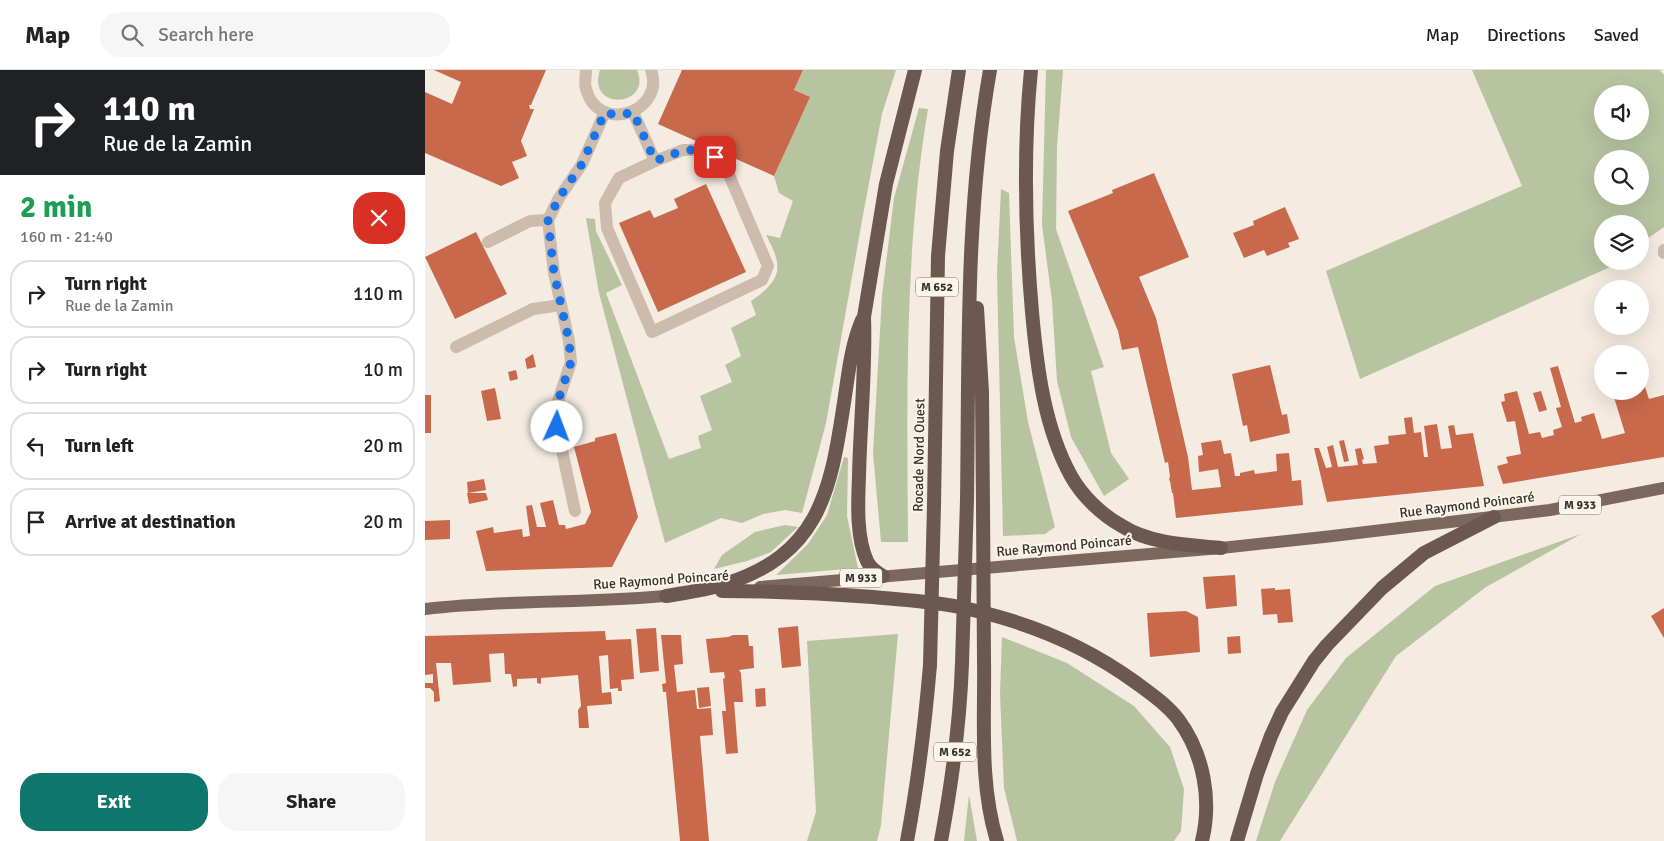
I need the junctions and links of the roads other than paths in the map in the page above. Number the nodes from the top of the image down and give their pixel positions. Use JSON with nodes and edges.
{"nodes":[{"id":1,"x":586,"y":70,"type":"edge"},
{"id":2,"x":651,"y":70,"type":"edge"},
{"id":3,"x":915,"y":70,"type":"edge"},
{"id":4,"x":959,"y":70,"type":"edge"},
{"id":5,"x":990,"y":70,"type":"edge"},
{"id":6,"x":1031,"y":70,"type":"edge"},
{"id":7,"x":605,"y":112,"type":"junction"},
{"id":8,"x":633,"y":112,"type":"junction"},
{"id":9,"x":655,"y":161,"type":"junction"},
{"id":10,"x":548,"y":220,"type":"junction"},
{"id":11,"x":972,"y":230,"type":"junction"},
{"id":12,"x":488,"y":242,"type":"dead end"},
{"id":13,"x":561,"y":305,"type":"junction"},
{"id":14,"x":863,"y":317,"type":"junction"},
{"id":15,"x":455,"y":346,"type":"dead end"},
{"id":16,"x":1664,"y":488,"type":"edge"},
{"id":17,"x":575,"y":511,"type":"dead end"},
{"id":18,"x":1494,"y":517,"type":"junction"},
{"id":19,"x":1221,"y":548,"type":"junction"},
{"id":20,"x":883,"y":576,"type":"junction"},
{"id":21,"x":722,"y":591,"type":"junction"},
{"id":22,"x":665,"y":596,"type":"junction"},
{"id":23,"x":425,"y":601,"type":"edge"},
{"id":24,"x":464,"y":604,"type":"junction"},
{"id":25,"x":425,"y":609,"type":"edge"},
{"id":26,"x":907,"y":841,"type":"edge"},
{"id":27,"x":941,"y":841,"type":"edge"},
{"id":28,"x":997,"y":841,"type":"edge"},
{"id":29,"x":1202,"y":841,"type":"edge"},
{"id":30,"x":1237,"y":841,"type":"edge"}],
"edges":[{"from":1,"to":7,"type":"street"},
{"from":2,"to":8,"type":"street"},
{"from":3,"to":14,"type":"highway"},
{"from":4,"to":26,"type":"highway","name":"Rocade Nord Ouest","number":"M 652","bridge":true},
{"from":5,"to":11,"type":"highway","number":"M 652"},
{"from":6,"to":19,"type":"highway"},
{"from":7,"to":8,"type":"street"},
{"from":7,"to":10,"type":"street"},
{"from":8,"to":9,"type":"street"},
{"from":9,"to":9,"type":"street"},
{"from":10,"to":12,"type":"street"},
{"from":10,"to":13,"type":"street"},
{"from":11,"to":27,"type":"highway","number":"M 652","bridge":true},
{"from":11,"to":28,"type":"highway","bridge":true},
{"from":13,"to":15,"type":"street"},
{"from":13,"to":17,"type":"street"},
{"from":14,"to":20,"type":"highway"},
{"from":14,"to":22,"type":"highway"},
{"from":16,"to":18,"type":"main road","name":"Rue Raymond Poincaré","number":"M 933"},
{"from":18,"to":19,"type":"main road","name":"Rue Raymond Poincaré","number":"M 933"},
{"from":18,"to":30,"type":"highway"},
{"from":19,"to":20,"type":"main road","name":"Rue Raymond Poincaré","number":"M 933"},
{"from":20,"to":21,"type":"main road","name":"Rue Raymond Poincaré","number":"M 933"},
{"from":21,"to":22,"type":"main road","name":"Rue Raymond Poincaré","number":"M 933"},
{"from":21,"to":29,"type":"highway"},
{"from":22,"to":24,"type":"main road","name":"Rue Raymond Poincaré","number":"M 933"},
{"from":23,"to":24,"type":"main road","name":"Rue Raymond Poincaré","number":"M 933"},
{"from":24,"to":25,"type":"main road","name":"Rue Raymond Poincaré","number":"M 933"}]}
